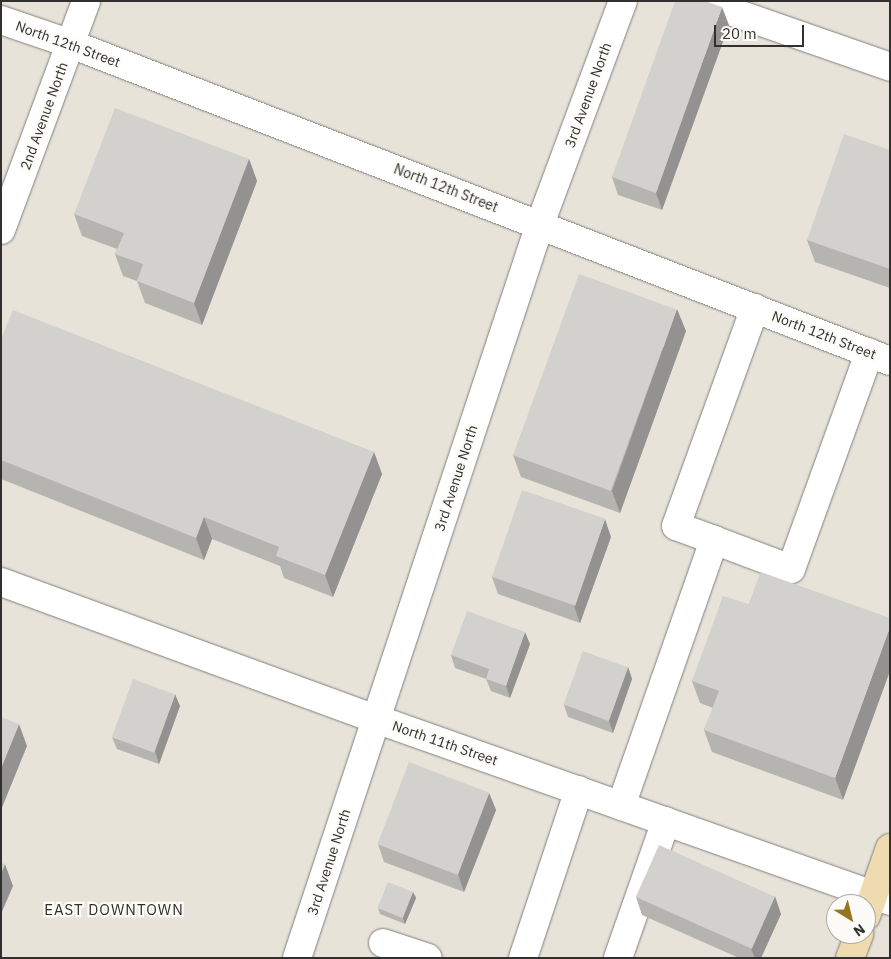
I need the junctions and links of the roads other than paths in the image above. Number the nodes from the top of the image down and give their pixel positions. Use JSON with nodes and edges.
{"nodes":[{"id":1,"x":86,"y":1,"type":"edge"},
{"id":2,"x":624,"y":1,"type":"edge"},
{"id":3,"x":701,"y":1,"type":"edge"},
{"id":4,"x":1,"y":20,"type":"edge"},
{"id":5,"x":71,"y":44,"type":"junction"},
{"id":6,"x":890,"y":67,"type":"edge"},
{"id":7,"x":3,"y":222,"type":"edge"},
{"id":8,"x":540,"y":224,"type":"junction"},
{"id":9,"x":755,"y":308,"type":"junction"},
{"id":10,"x":879,"y":357,"type":"edge"},
{"id":11,"x":714,"y":540,"type":"junction"},
{"id":12,"x":1,"y":582,"type":"edge"},
{"id":13,"x":376,"y":719,"type":"junction"},
{"id":14,"x":578,"y":790,"type":"junction"},
{"id":15,"x":621,"y":806,"type":"junction"},
{"id":16,"x":666,"y":821,"type":"junction"},
{"id":17,"x":890,"y":848,"type":"edge"},
{"id":18,"x":877,"y":904,"type":"edge"},
{"id":19,"x":383,"y":943,"type":"dead end"},
{"id":20,"x":855,"y":944,"type":"edge"},
{"id":21,"x":298,"y":958,"type":"edge"},
{"id":22,"x":428,"y":958,"type":"edge"},
{"id":23,"x":523,"y":958,"type":"edge"},
{"id":24,"x":618,"y":958,"type":"edge"},
{"id":25,"x":850,"y":958,"type":"edge"}],
"edges":[{"from":1,"to":5,"type":"street","name":"2nd Avenue North"},
{"from":2,"to":8,"type":"street","name":"3rd Avenue North"},
{"from":3,"to":6,"type":"street"},
{"from":4,"to":5,"type":"street","name":"North 12th Street"},
{"from":5,"to":7,"type":"street","name":"2nd Avenue North"},
{"from":5,"to":8,"type":"street","name":"North 12th Street"},
{"from":8,"to":9,"type":"street","name":"North 12th Street"},
{"from":8,"to":13,"type":"street","name":"3rd Avenue North"},
{"from":9,"to":10,"type":"street","name":"North 12th Street"},
{"from":9,"to":11,"type":"street"},
{"from":10,"to":11,"type":"street"},
{"from":11,"to":15,"type":"street"},
{"from":12,"to":13,"type":"street","name":"North 11th Street"},
{"from":13,"to":14,"type":"street","name":"North 11th Street"},
{"from":13,"to":21,"type":"street","name":"3rd Avenue North"},
{"from":14,"to":15,"type":"street","name":"North 11th Street"},
{"from":14,"to":23,"type":"street"},
{"from":15,"to":16,"type":"street","name":"North 11th Street"},
{"from":16,"to":18,"type":"street","name":"North 11th Street"},
{"from":16,"to":24,"type":"street"},
{"from":17,"to":18,"type":"main road"},
{"from":19,"to":22,"type":"street"},
{"from":20,"to":25,"type":"main road"}]}
